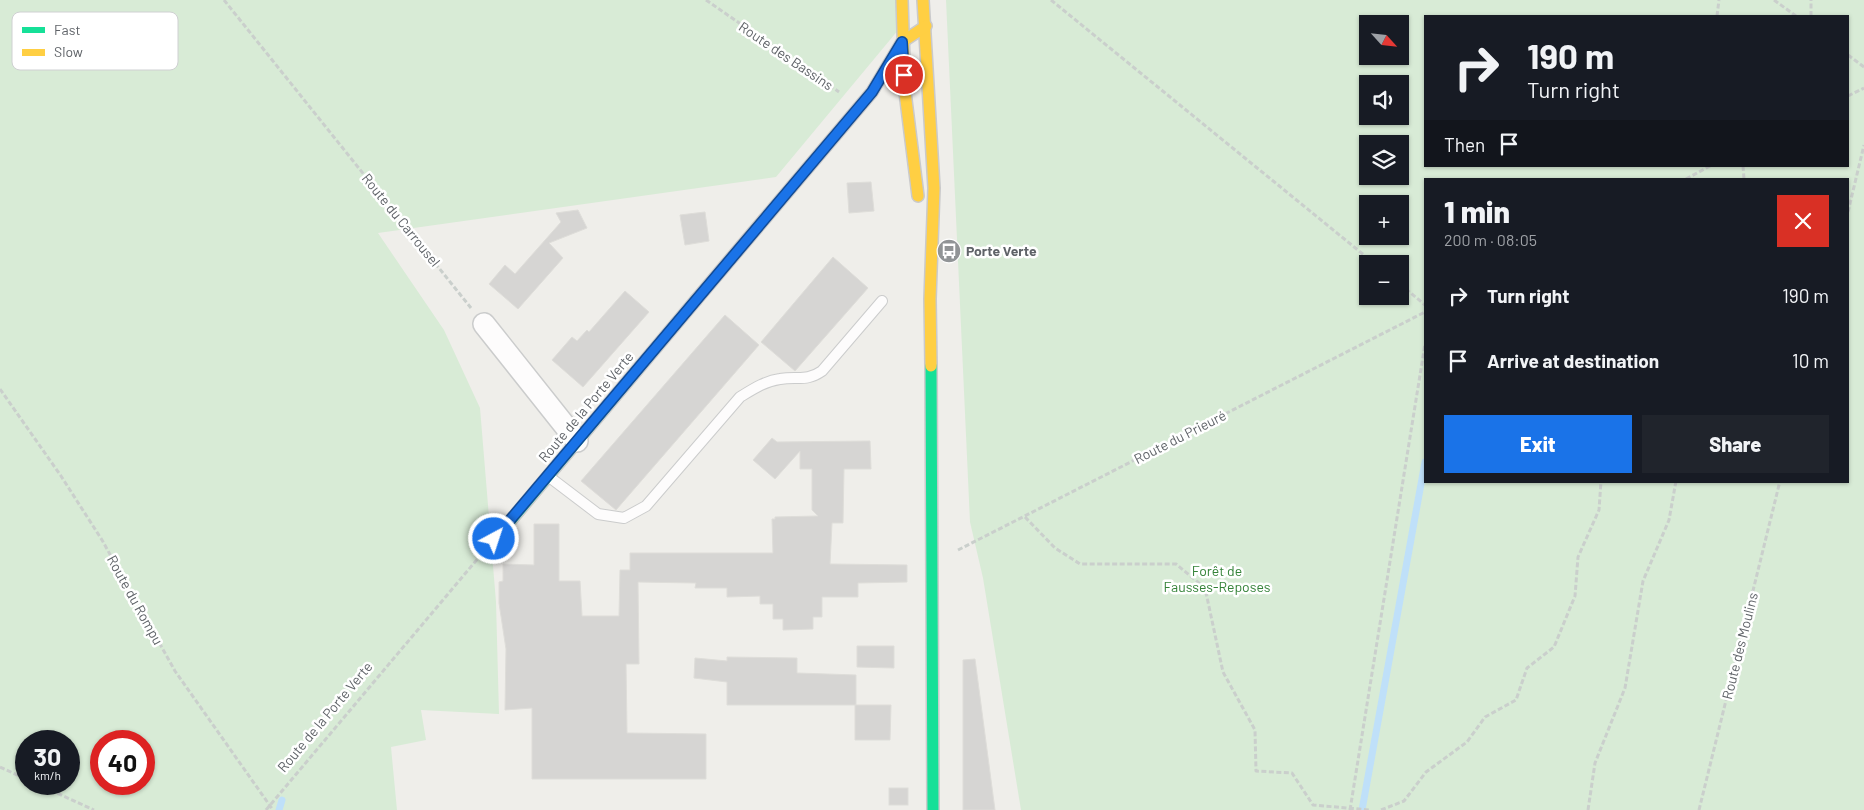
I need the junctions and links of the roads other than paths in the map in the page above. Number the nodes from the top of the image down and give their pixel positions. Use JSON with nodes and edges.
{"nodes":[{"id":1,"x":902,"y":0,"type":"edge"},
{"id":2,"x":923,"y":0,"type":"edge"},
{"id":3,"x":926,"y":26,"type":"junction"},
{"id":4,"x":902,"y":42,"type":"junction"},
{"id":5,"x":930,"y":300,"type":"junction"},
{"id":6,"x":882,"y":302,"type":"dead end"},
{"id":7,"x":484,"y":324,"type":"road end"},
{"id":8,"x":577,"y":441,"type":"junction"},
{"id":9,"x":547,"y":476,"type":"junction"},
{"id":10,"x":494,"y":539,"type":"road end"},
{"id":11,"x":933,"y":810,"type":"edge"}],
"edges":[{"from":1,"to":4,"type":"main road"},
{"from":2,"to":3,"type":"main road"},
{"from":3,"to":4,"type":"main road"},
{"from":3,"to":5,"type":"main road"},
{"from":4,"to":5,"type":"main road"},
{"from":4,"to":8,"type":"main road","name":"Route de la Porte Verte"},
{"from":5,"to":11,"type":"main road"},
{"from":6,"to":9,"type":"lane"},
{"from":7,"to":8,"type":"street"},
{"from":8,"to":9,"type":"main road","name":"Route de la Porte Verte"},
{"from":9,"to":10,"type":"main road","name":"Route de la Porte Verte"}]}
